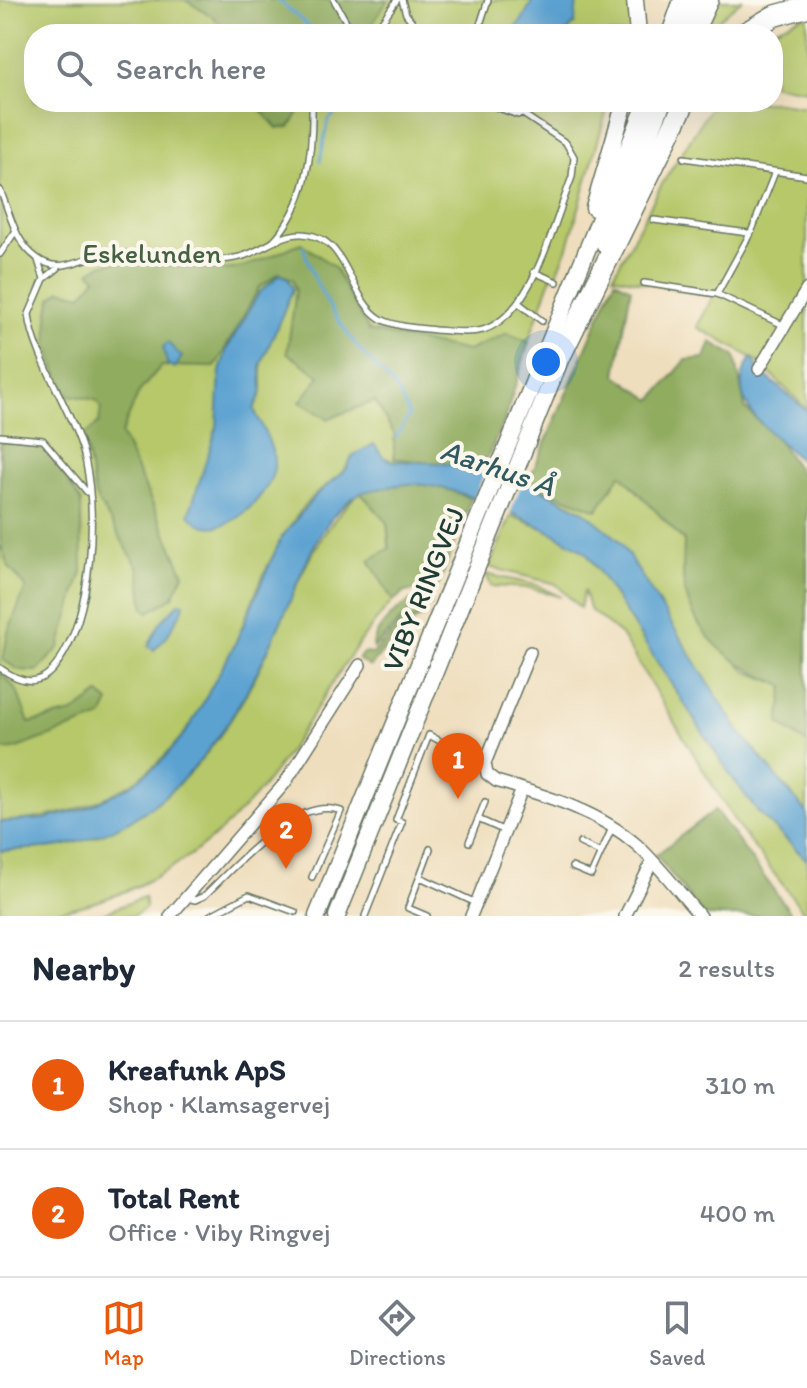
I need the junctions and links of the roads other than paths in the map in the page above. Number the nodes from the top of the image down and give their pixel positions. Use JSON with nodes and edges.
{"nodes":[{"id":1,"x":334,"y":0,"type":"edge"},
{"id":2,"x":399,"y":0,"type":"edge"},
{"id":3,"x":488,"y":0,"type":"edge"},
{"id":4,"x":635,"y":0,"type":"edge"},
{"id":5,"x":682,"y":0,"type":"edge"},
{"id":6,"x":696,"y":0,"type":"edge"},
{"id":7,"x":710,"y":0,"type":"edge"},
{"id":8,"x":807,"y":7,"type":"edge"},
{"id":9,"x":347,"y":24,"type":"edge"},
{"id":10,"x":381,"y":24,"type":"edge"},
{"id":11,"x":414,"y":24,"type":"edge"},
{"id":12,"x":480,"y":24,"type":"edge"},
{"id":13,"x":637,"y":24,"type":"edge"},
{"id":14,"x":674,"y":24,"type":"edge"},
{"id":15,"x":687,"y":24,"type":"edge"},
{"id":16,"x":699,"y":24,"type":"edge"},
{"id":17,"x":760,"y":24,"type":"edge"},
{"id":18,"x":311,"y":112,"type":"edge"},
{"id":19,"x":507,"y":112,"type":"edge"},
{"id":20,"x":518,"y":112,"type":"edge"},
{"id":21,"x":622,"y":112,"type":"edge"},
{"id":22,"x":643,"y":112,"type":"edge"},
{"id":23,"x":659,"y":112,"type":"edge"},
{"id":24,"x":680,"y":112,"type":"edge"},
{"id":25,"x":523,"y":116,"type":"junction"},
{"id":26,"x":684,"y":158,"type":"dead end"},
{"id":27,"x":775,"y":172,"type":"junction"},
{"id":28,"x":807,"y":176,"type":"edge"},
{"id":29,"x":0,"y":190,"type":"edge"},
{"id":30,"x":654,"y":220,"type":"dead end"},
{"id":31,"x":289,"y":223,"type":"junction"},
{"id":32,"x":15,"y":232,"type":"junction"},
{"id":33,"x":299,"y":233,"type":"junction"},
{"id":34,"x":748,"y":233,"type":"junction"},
{"id":35,"x":270,"y":245,"type":"junction"},
{"id":36,"x":0,"y":254,"type":"edge"},
{"id":37,"x":38,"y":259,"type":"junction"},
{"id":38,"x":59,"y":268,"type":"junction"},
{"id":39,"x":534,"y":272,"type":"junction"},
{"id":40,"x":44,"y":279,"type":"junction"},
{"id":41,"x":557,"y":282,"type":"dead end"},
{"id":42,"x":644,"y":283,"type":"dead end"},
{"id":43,"x":807,"y":289,"type":"edge"},
{"id":44,"x":717,"y":294,"type":"junction"},
{"id":45,"x":520,"y":304,"type":"junction"},
{"id":46,"x":542,"y":321,"type":"dead end"},
{"id":47,"x":784,"y":326,"type":"junction"},
{"id":48,"x":562,"y":353,"type":"junction"},
{"id":49,"x":759,"y":369,"type":"dead end"},
{"id":50,"x":521,"y":417,"type":"junction"},
{"id":51,"x":0,"y":436,"type":"edge"},
{"id":52,"x":506,"y":473,"type":"junction"},
{"id":53,"x":86,"y":474,"type":"junction"},
{"id":54,"x":76,"y":479,"type":"junction"},
{"id":55,"x":87,"y":493,"type":"junction"},
{"id":56,"x":491,"y":510,"type":"junction"},
{"id":57,"x":530,"y":652,"type":"dead end"},
{"id":58,"x":360,"y":665,"type":"dead end"},
{"id":59,"x":0,"y":668,"type":"edge"},
{"id":60,"x":440,"y":741,"type":"dead end"},
{"id":61,"x":522,"y":789,"type":"junction"},
{"id":62,"x":485,"y":802,"type":"dead end"},
{"id":63,"x":478,"y":819,"type":"junction"},
{"id":64,"x":612,"y":827,"type":"junction"},
{"id":65,"x":505,"y":831,"type":"junction"},
{"id":66,"x":469,"y":842,"type":"dead end"},
{"id":67,"x":580,"y":843,"type":"dead end"},
{"id":68,"x":430,"y":849,"type":"dead end"},
{"id":69,"x":601,"y":853,"type":"junction"},
{"id":70,"x":652,"y":862,"type":"junction"},
{"id":71,"x":572,"y":867,"type":"dead end"},
{"id":72,"x":312,"y":877,"type":"dead end"},
{"id":73,"x":420,"y":877,"type":"junction"},
{"id":74,"x":186,"y":898,"type":"junction"},
{"id":75,"x":476,"y":903,"type":"junction"},
{"id":76,"x":295,"y":912,"type":"dead end"},
{"id":77,"x":170,"y":916,"type":"edge"},
{"id":78,"x":209,"y":916,"type":"edge"},
{"id":79,"x":317,"y":916,"type":"edge"},
{"id":80,"x":337,"y":916,"type":"edge"},
{"id":81,"x":365,"y":916,"type":"edge"},
{"id":82,"x":427,"y":916,"type":"edge"},
{"id":83,"x":471,"y":916,"type":"edge"},
{"id":84,"x":625,"y":916,"type":"edge"},
{"id":85,"x":700,"y":916,"type":"edge"}],
"edges":[{"from":1,"to":9,"type":"lane"},
{"from":2,"to":10,"type":"lane"},
{"from":2,"to":11,"type":"lane"},
{"from":3,"to":12,"type":"lane"},
{"from":4,"to":13,"type":"main road"},
{"from":5,"to":14,"type":"main road"},
{"from":6,"to":15,"type":"main road"},
{"from":7,"to":16,"type":"main road"},
{"from":8,"to":17,"type":"highway"},
{"from":18,"to":31,"type":"lane"},
{"from":19,"to":25,"type":"lane"},
{"from":20,"to":25,"type":"lane"},
{"from":21,"to":50,"type":"main road"},
{"from":22,"to":50,"type":"main road","name":"VIBY RINGVEJ"},
{"from":23,"to":48,"type":"main road","name":"VIBY RINGVEJ"},
{"from":24,"to":48,"type":"highway"},
{"from":25,"to":39,"type":"lane"},
{"from":26,"to":27,"type":"lane"},
{"from":27,"to":28,"type":"lane"},
{"from":27,"to":34,"type":"lane"},
{"from":29,"to":32,"type":"lane"},
{"from":30,"to":34,"type":"lane"},
{"from":31,"to":33,"type":"lane"},
{"from":31,"to":35,"type":"lane"},
{"from":32,"to":36,"type":"lane"},
{"from":32,"to":37,"type":"lane"},
{"from":33,"to":35,"type":"lane"},
{"from":33,"to":45,"type":"lane"},
{"from":34,"to":44,"type":"lane"},
{"from":35,"to":38,"type":"lane"},
{"from":37,"to":38,"type":"lane"},
{"from":37,"to":40,"type":"lane"},
{"from":38,"to":40,"type":"lane"},
{"from":39,"to":41,"type":"lane"},
{"from":39,"to":45,"type":"lane"},
{"from":40,"to":53,"type":"lane"},
{"from":42,"to":44,"type":"lane"},
{"from":43,"to":47,"type":"street"},
{"from":44,"to":47,"type":"lane"},
{"from":45,"to":46,"type":"lane"},
{"from":47,"to":49,"type":"street"},
{"from":48,"to":52,"type":"main road","name":"VIBY RINGVEJ"},
{"from":50,"to":52,"type":"main road","name":"VIBY RINGVEJ"},
{"from":51,"to":54,"type":"lane"},
{"from":52,"to":56,"type":"main road","name":"VIBY RINGVEJ"},
{"from":53,"to":54,"type":"lane"},
{"from":53,"to":55,"type":"lane"},
{"from":54,"to":55,"type":"lane"},
{"from":55,"to":59,"type":"lane"},
{"from":56,"to":79,"type":"main road","name":"VIBY RINGVEJ"},
{"from":56,"to":80,"type":"main road","name":"VIBY RINGVEJ"},
{"from":57,"to":61,"type":"street"},
{"from":58,"to":74,"type":"street"},
{"from":60,"to":81,"type":"lane"},
{"from":61,"to":64,"type":"street"},
{"from":61,"to":65,"type":"street"},
{"from":62,"to":63,"type":"lane"},
{"from":63,"to":65,"type":"lane"},
{"from":63,"to":66,"type":"lane"},
{"from":64,"to":69,"type":"lane"},
{"from":64,"to":70,"type":"street"},
{"from":65,"to":75,"type":"street"},
{"from":67,"to":69,"type":"lane"},
{"from":68,"to":73,"type":"lane"},
{"from":69,"to":71,"type":"lane"},
{"from":70,"to":84,"type":"street"},
{"from":70,"to":85,"type":"street"},
{"from":72,"to":74,"type":"lane"},
{"from":73,"to":75,"type":"lane"},
{"from":73,"to":82,"type":"lane"},
{"from":74,"to":77,"type":"street"},
{"from":75,"to":83,"type":"street"},
{"from":76,"to":78,"type":"lane"}]}
